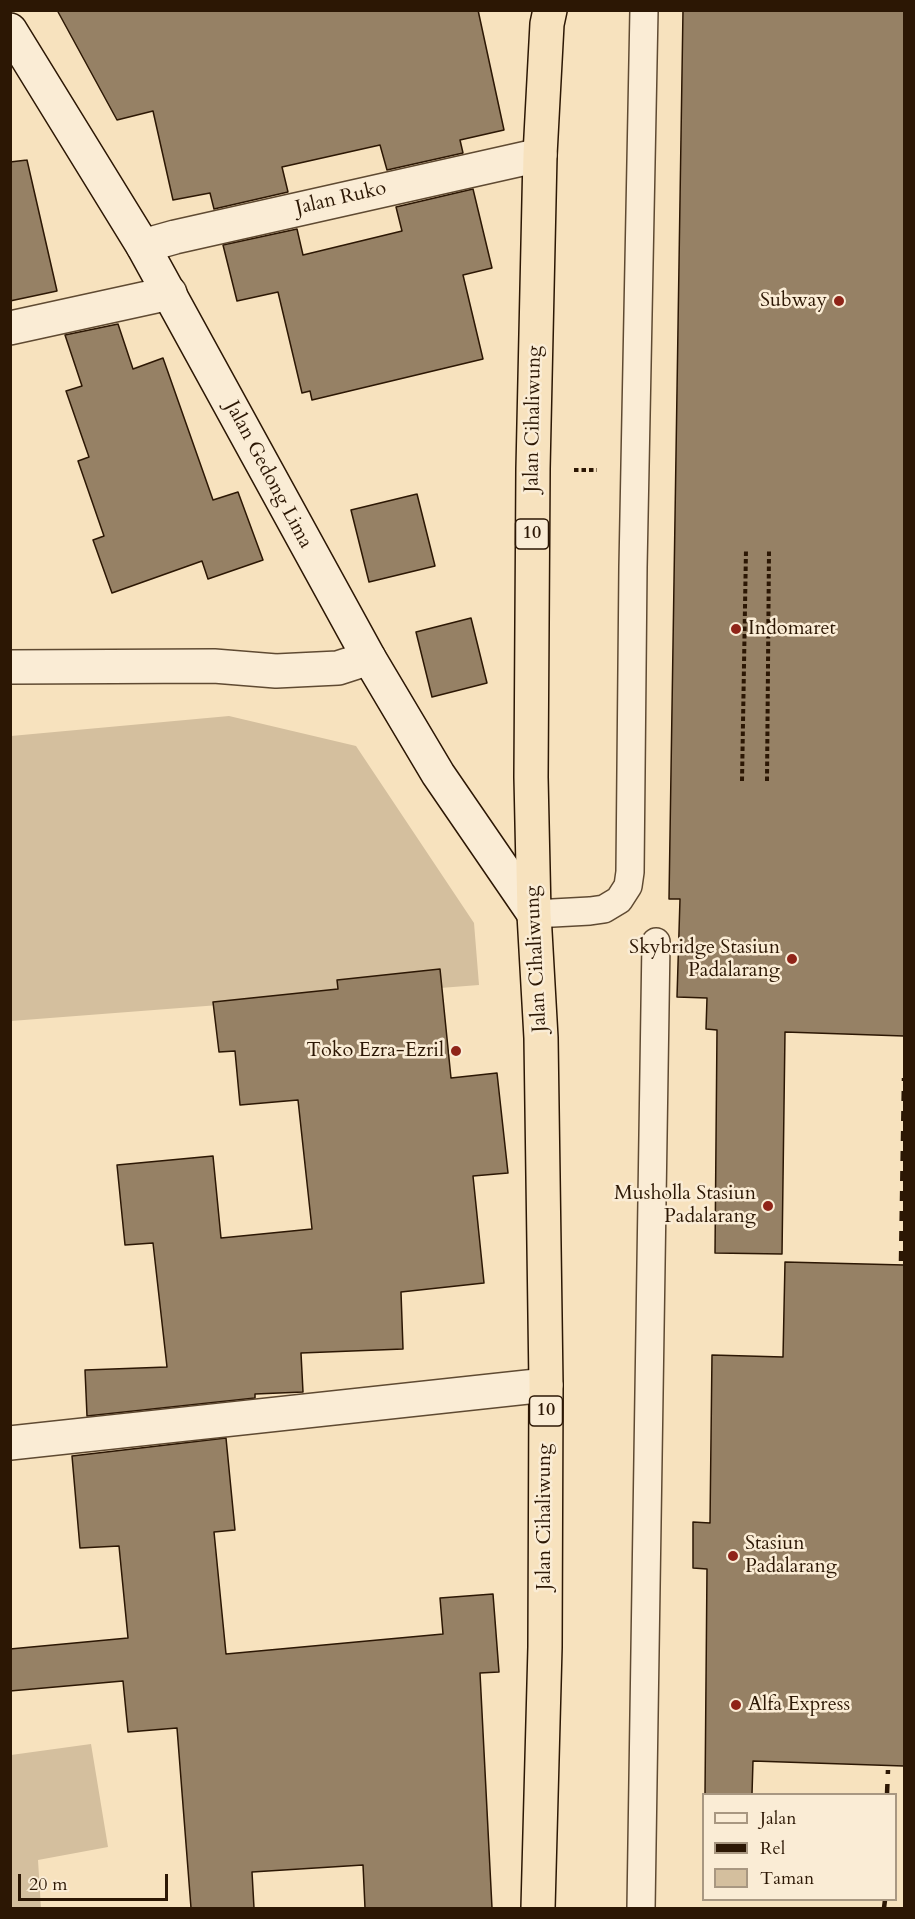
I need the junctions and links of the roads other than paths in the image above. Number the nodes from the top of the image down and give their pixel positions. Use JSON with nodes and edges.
{"nodes":[{"id":1,"x":550,"y":10,"type":"edge"},
{"id":2,"x":644,"y":10,"type":"edge"},
{"id":3,"x":10,"y":30,"type":"edge"},
{"id":4,"x":540,"y":155,"type":"junction"},
{"id":5,"x":144,"y":246,"type":"junction"},
{"id":6,"x":170,"y":293,"type":"junction"},
{"id":7,"x":10,"y":328,"type":"edge"},
{"id":8,"x":369,"y":658,"type":"junction"},
{"id":9,"x":10,"y":667,"type":"edge"},
{"id":10,"x":534,"y":914,"type":"junction"},
{"id":11,"x":656,"y":942,"type":"dead end"},
{"id":12,"x":546,"y":1385,"type":"junction"},
{"id":13,"x":10,"y":1443,"type":"edge"},
{"id":14,"x":538,"y":1908,"type":"edge"},
{"id":15,"x":641,"y":1908,"type":"edge"}],
"edges":[{"from":1,"to":4,"type":"highway","name":"Jalan Cihaliwung","number":"10"},
{"from":2,"to":10,"type":"lane"},
{"from":3,"to":5,"type":"street","name":"Jalan Gedong Lima"},
{"from":4,"to":5,"type":"street","name":"Jalan Ruko"},
{"from":4,"to":10,"type":"highway","name":"Jalan Cihaliwung","number":"10"},
{"from":5,"to":6,"type":"street","name":"Jalan Gedong Lima"},
{"from":6,"to":7,"type":"street"},
{"from":6,"to":8,"type":"street","name":"Jalan Gedong Lima"},
{"from":8,"to":9,"type":"street"},
{"from":8,"to":10,"type":"street","name":"Jalan Gedong Lima"},
{"from":10,"to":12,"type":"highway","name":"Jalan Cihaliwung","number":"10"},
{"from":11,"to":15,"type":"lane"},
{"from":12,"to":13,"type":"street"},
{"from":12,"to":14,"type":"highway","name":"Jalan Cihaliwung","number":"10"}]}
